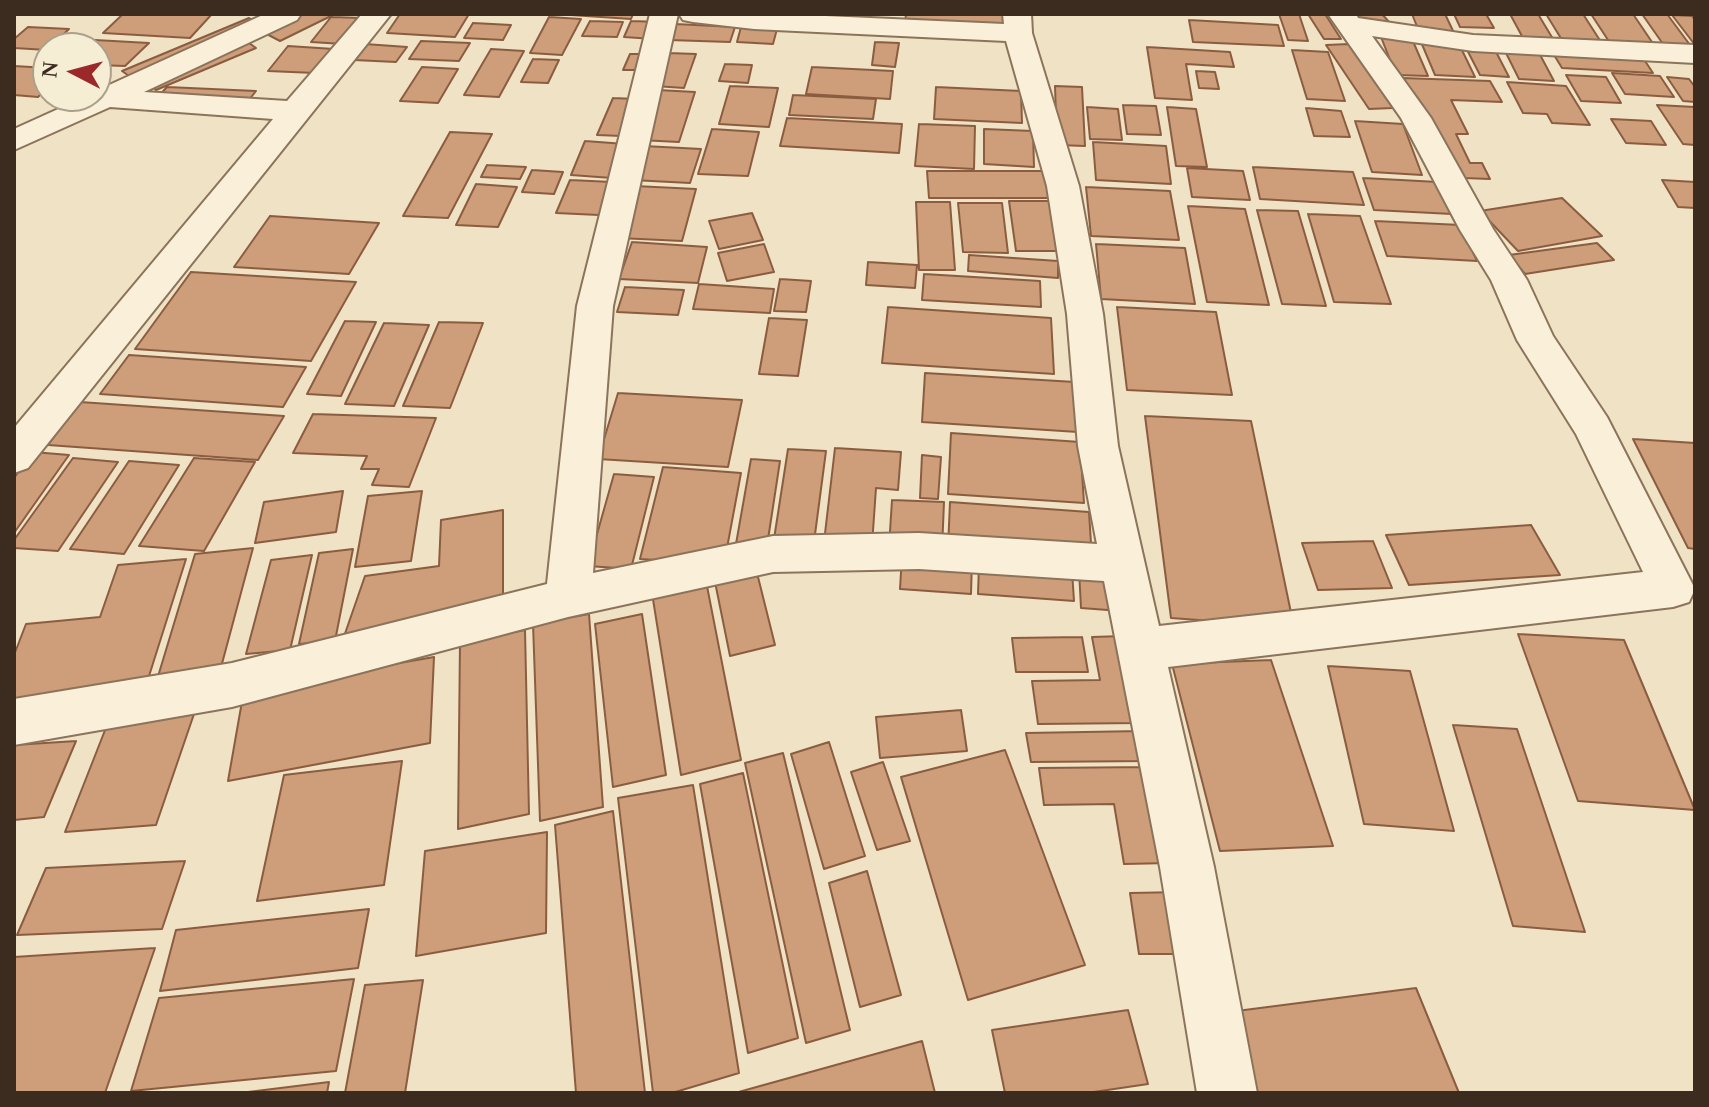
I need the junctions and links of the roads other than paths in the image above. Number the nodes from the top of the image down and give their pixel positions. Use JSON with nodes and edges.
{"nodes":[{"id":1,"x":287,"y":14,"type":"edge"},
{"id":2,"x":377,"y":14,"type":"edge"},
{"id":3,"x":664,"y":14,"type":"edge"},
{"id":4,"x":693,"y":14,"type":"edge"},
{"id":5,"x":1347,"y":20,"type":"edge"},
{"id":6,"x":1018,"y":23,"type":"edge"},
{"id":7,"x":1695,"y":54,"type":"edge"},
{"id":8,"x":112,"y":94,"type":"edge"},
{"id":9,"x":112,"y":99,"type":"edge"},
{"id":10,"x":295,"y":111,"type":"junction"},
{"id":11,"x":74,"y":112,"type":"edge"},
{"id":12,"x":14,"y":141,"type":"edge"},
{"id":13,"x":14,"y":457,"type":"edge"},
{"id":14,"x":1123,"y":564,"type":"junction"},
{"id":15,"x":568,"y":598,"type":"junction"},
{"id":16,"x":1141,"y":649,"type":"junction"},
{"id":17,"x":14,"y":722,"type":"edge"},
{"id":18,"x":1227,"y":1093,"type":"edge"}],
"edges":[{"from":1,"to":8,"type":"street"},
{"from":2,"to":10,"type":"street"},
{"from":3,"to":15,"type":"street"},
{"from":4,"to":6,"type":"street"},
{"from":5,"to":7,"type":"street"},
{"from":5,"to":16,"type":"street"},
{"from":6,"to":14,"type":"street"},
{"from":9,"to":10,"type":"street"},
{"from":10,"to":13,"type":"street"},
{"from":11,"to":12,"type":"street"},
{"from":14,"to":15,"type":"street"},
{"from":14,"to":16,"type":"street"},
{"from":15,"to":17,"type":"street"},
{"from":16,"to":18,"type":"street"}]}
